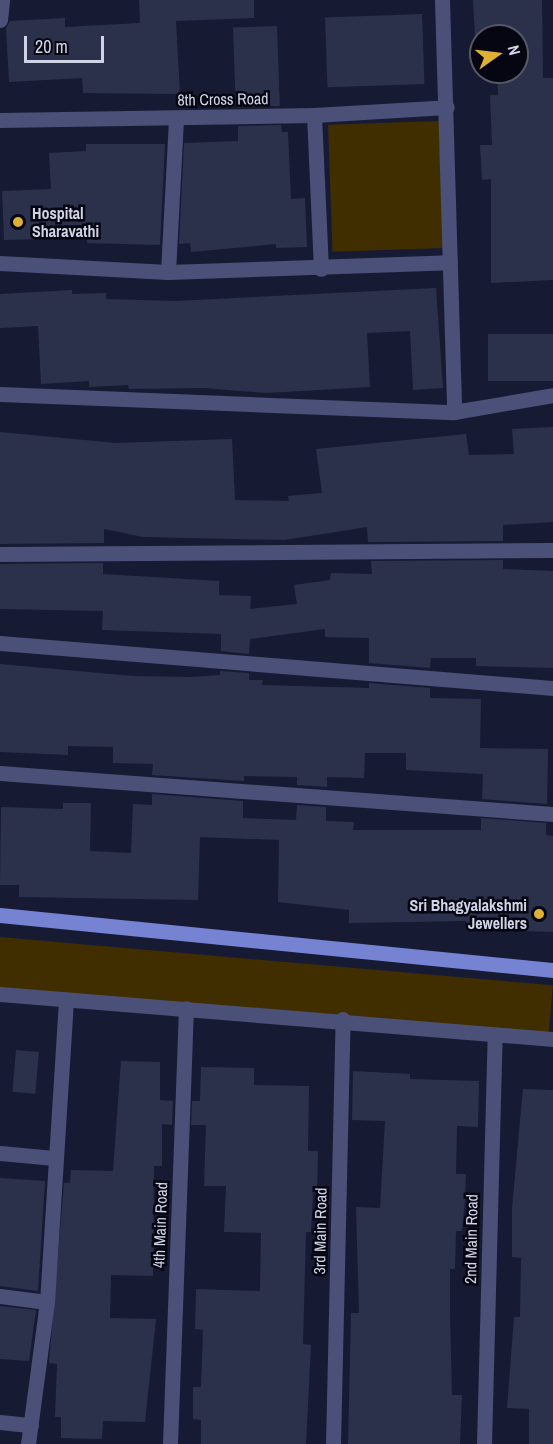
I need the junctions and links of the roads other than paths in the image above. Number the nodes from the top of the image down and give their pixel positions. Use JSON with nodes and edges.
{"nodes":[{"id":1,"x":2,"y":0,"type":"edge"},
{"id":2,"x":442,"y":0,"type":"edge"},
{"id":3,"x":0,"y":20,"type":"edge"},
{"id":4,"x":447,"y":107,"type":"junction"},
{"id":5,"x":314,"y":115,"type":"junction"},
{"id":6,"x":176,"y":118,"type":"junction"},
{"id":7,"x":0,"y":120,"type":"edge"},
{"id":8,"x":450,"y":262,"type":"junction"},
{"id":9,"x":0,"y":263,"type":"edge"},
{"id":10,"x":321,"y":269,"type":"junction"},
{"id":11,"x":168,"y":272,"type":"junction"},
{"id":12,"x":0,"y":394,"type":"edge"},
{"id":13,"x":553,"y":395,"type":"edge"},
{"id":14,"x":454,"y":412,"type":"junction"},
{"id":15,"x":553,"y":550,"type":"edge"},
{"id":16,"x":0,"y":554,"type":"edge"},
{"id":17,"x":0,"y":643,"type":"edge"},
{"id":18,"x":553,"y":688,"type":"edge"},
{"id":19,"x":0,"y":773,"type":"edge"},
{"id":20,"x":553,"y":814,"type":"edge"},
{"id":21,"x":0,"y":915,"type":"edge"},
{"id":22,"x":553,"y":970,"type":"edge"},
{"id":23,"x":0,"y":994,"type":"edge"},
{"id":24,"x":66,"y":1000,"type":"junction"},
{"id":25,"x":186,"y":1008,"type":"junction"},
{"id":26,"x":343,"y":1019,"type":"junction"},
{"id":27,"x":495,"y":1035,"type":"junction"},
{"id":28,"x":553,"y":1039,"type":"edge"},
{"id":29,"x":0,"y":1153,"type":"edge"},
{"id":30,"x":54,"y":1158,"type":"junction"},
{"id":31,"x":0,"y":1296,"type":"edge"},
{"id":32,"x":47,"y":1302,"type":"junction"},
{"id":33,"x":0,"y":1422,"type":"edge"},
{"id":34,"x":31,"y":1425,"type":"junction"},
{"id":35,"x":28,"y":1444,"type":"edge"},
{"id":36,"x":170,"y":1444,"type":"edge"},
{"id":37,"x":333,"y":1444,"type":"edge"},
{"id":38,"x":484,"y":1444,"type":"edge"}],
"edges":[{"from":1,"to":3,"type":"street"},
{"from":2,"to":4,"type":"street"},
{"from":4,"to":5,"type":"street","name":"8th Cross Road"},
{"from":4,"to":8,"type":"street"},
{"from":5,"to":6,"type":"street","name":"8th Cross Road"},
{"from":5,"to":10,"type":"street"},
{"from":6,"to":7,"type":"street","name":"8th Cross Road"},
{"from":6,"to":11,"type":"street"},
{"from":8,"to":10,"type":"street"},
{"from":8,"to":14,"type":"street"},
{"from":9,"to":11,"type":"street"},
{"from":10,"to":11,"type":"street"},
{"from":12,"to":14,"type":"street"},
{"from":13,"to":14,"type":"street"},
{"from":15,"to":16,"type":"street"},
{"from":17,"to":18,"type":"street"},
{"from":19,"to":20,"type":"street"},
{"from":21,"to":22,"type":"main road"},
{"from":23,"to":24,"type":"street"},
{"from":24,"to":25,"type":"street"},
{"from":24,"to":30,"type":"street"},
{"from":25,"to":26,"type":"street"},
{"from":25,"to":36,"type":"street","name":"4th Main Road"},
{"from":26,"to":27,"type":"street"},
{"from":26,"to":37,"type":"street","name":"3rd Main Road"},
{"from":27,"to":28,"type":"street"},
{"from":27,"to":38,"type":"street","name":"2nd Main Road"},
{"from":29,"to":30,"type":"street"},
{"from":30,"to":32,"type":"street"},
{"from":31,"to":32,"type":"street"},
{"from":32,"to":34,"type":"street"},
{"from":33,"to":34,"type":"street"},
{"from":34,"to":35,"type":"street"}]}
